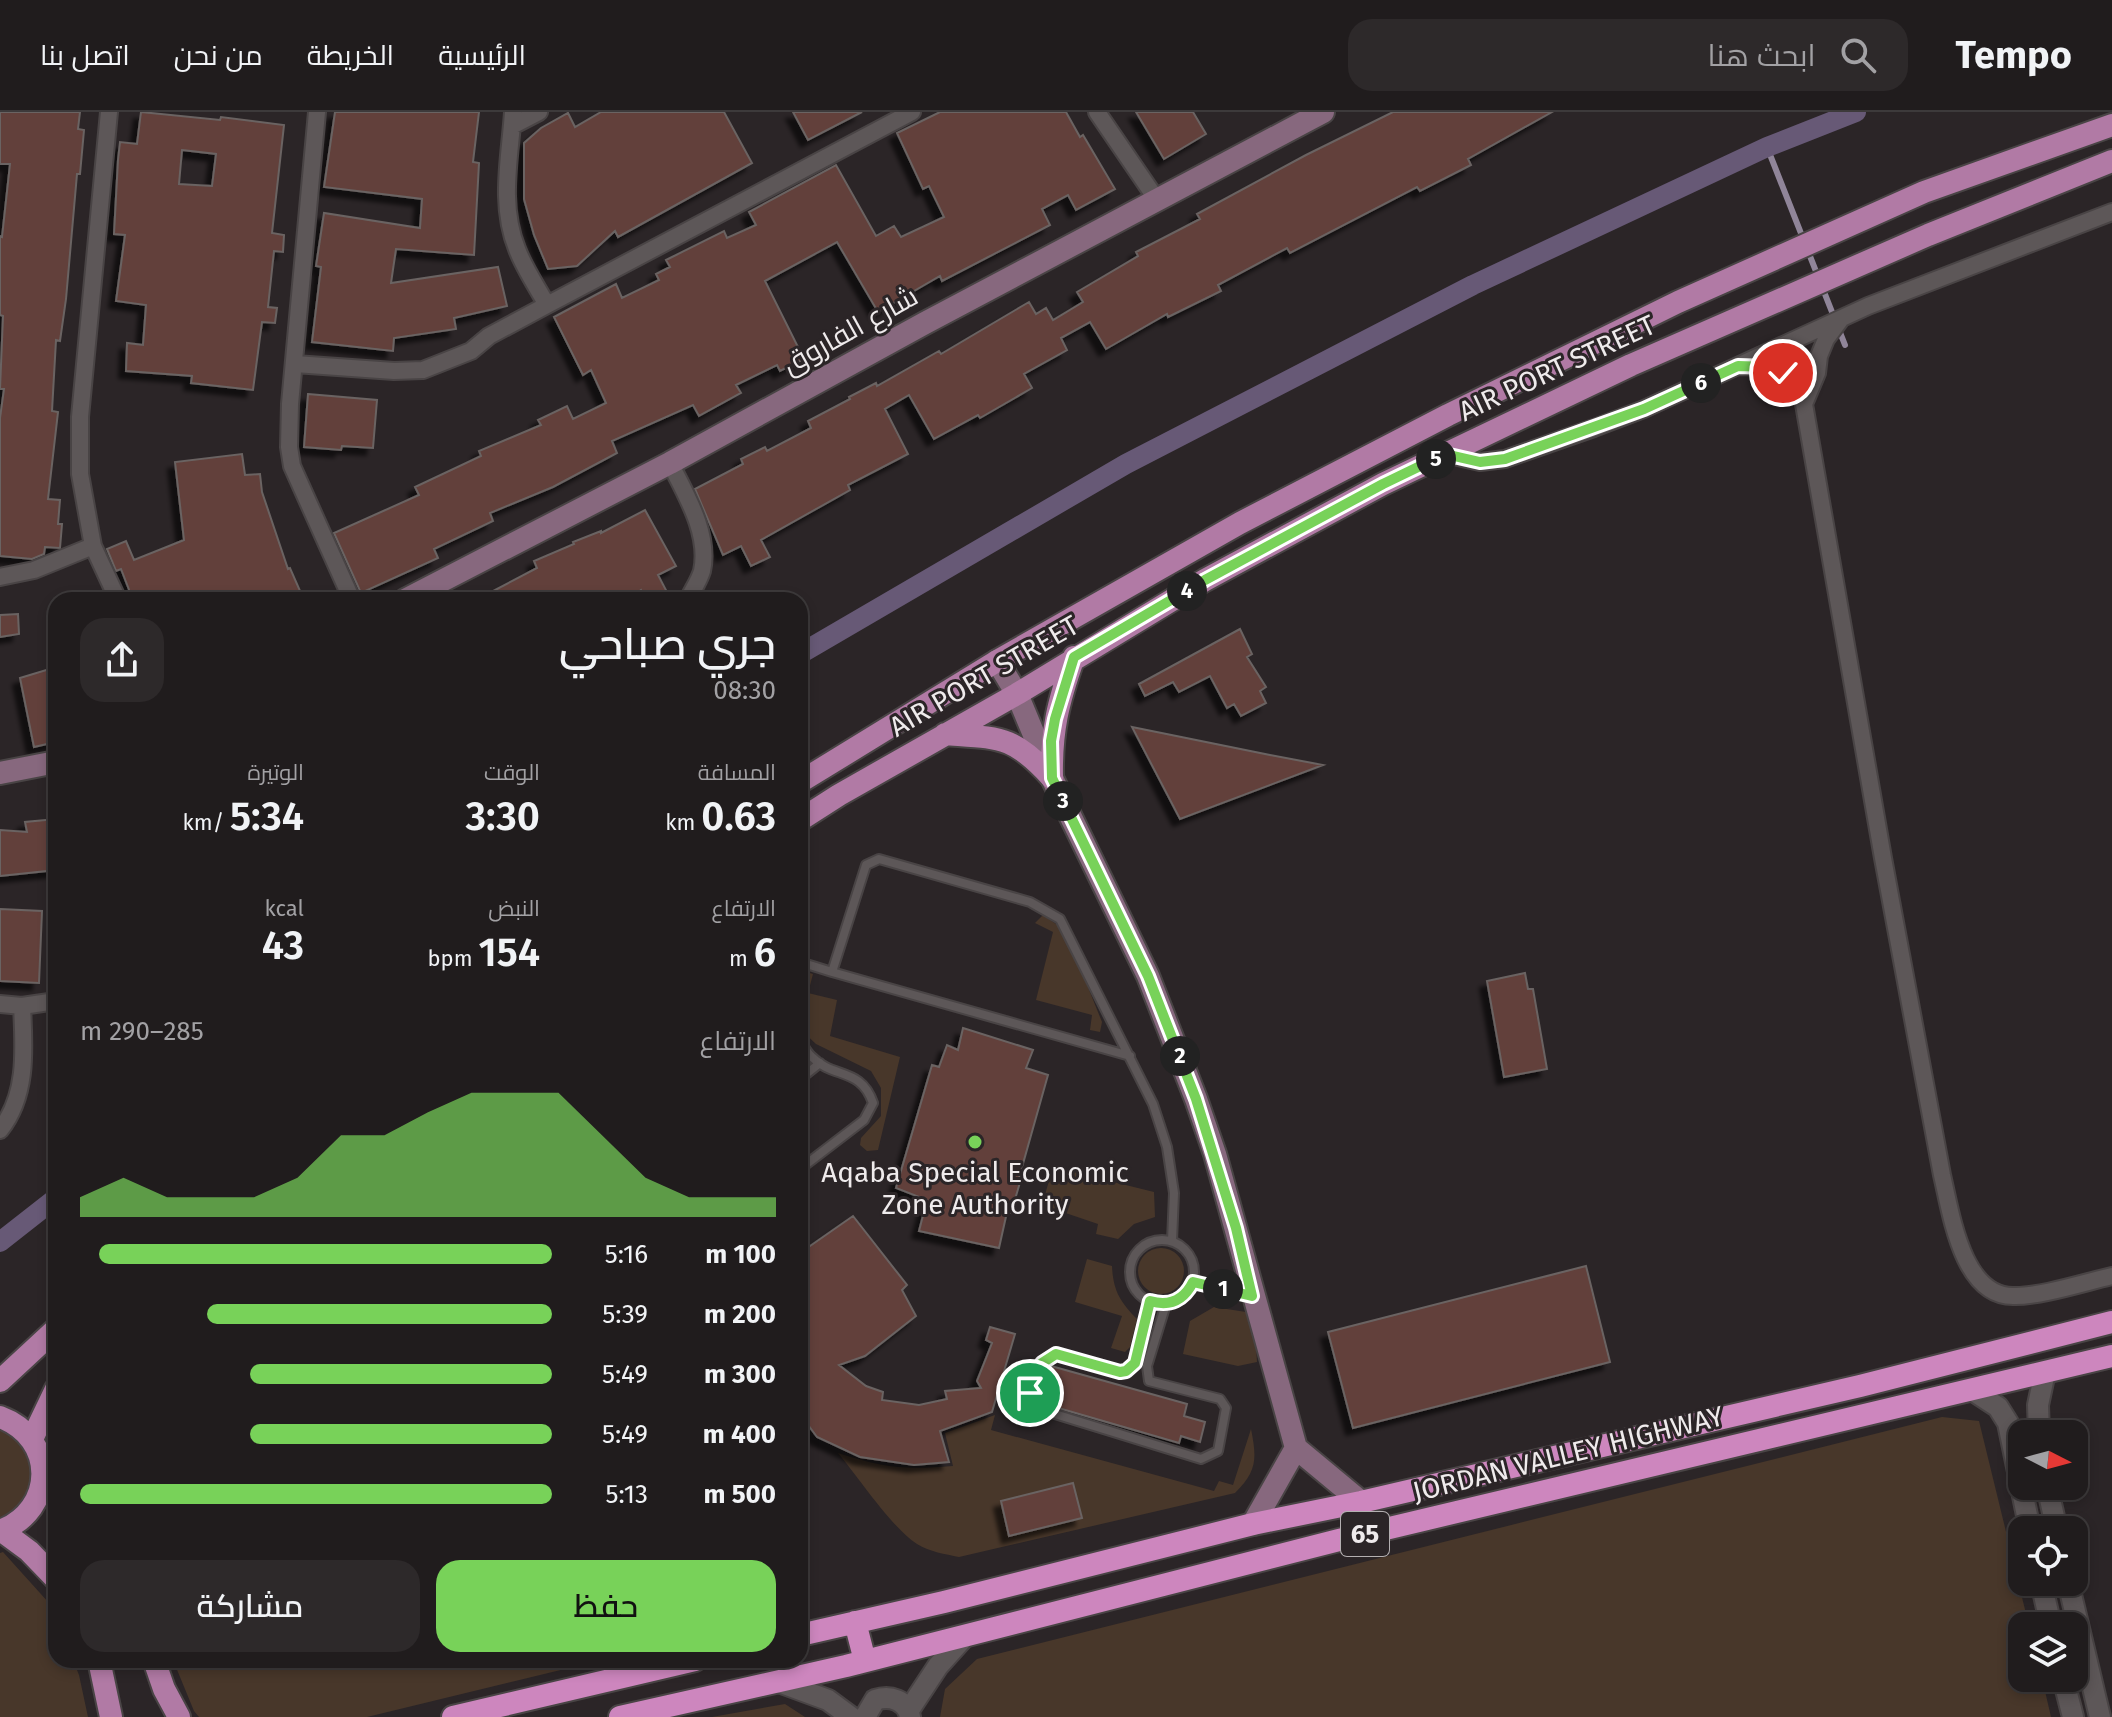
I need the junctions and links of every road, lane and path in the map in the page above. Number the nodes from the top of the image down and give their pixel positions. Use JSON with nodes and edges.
{"nodes":[{"id":1,"x":109,"y":112,"type":"edge"},
{"id":2,"x":317,"y":112,"type":"edge"},
{"id":3,"x":539,"y":112,"type":"edge"},
{"id":4,"x":912,"y":112,"type":"edge"},
{"id":5,"x":1097,"y":112,"type":"edge"},
{"id":6,"x":1323,"y":112,"type":"edge"},
{"id":7,"x":513,"y":119,"type":"edge"},
{"id":8,"x":879,"y":119,"type":"edge"},
{"id":9,"x":2112,"y":125,"type":"edge"},
{"id":10,"x":2112,"y":161,"type":"edge"},
{"id":11,"x":1157,"y":200,"type":"junction"},
{"id":12,"x":2112,"y":212,"type":"edge"},
{"id":13,"x":547,"y":305,"type":"junction"},
{"id":14,"x":1842,"y":318,"type":"junction"},
{"id":15,"x":295,"y":364,"type":"junction"},
{"id":16,"x":1738,"y":366,"type":"junction"},
{"id":17,"x":1804,"y":404,"type":"junction"},
{"id":18,"x":1445,"y":454,"type":"junction"},
{"id":19,"x":670,"y":463,"type":"junction"},
{"id":20,"x":93,"y":546,"type":"junction"},
{"id":21,"x":0,"y":577,"type":"edge"},
{"id":22,"x":114,"y":592,"type":"edge"},
{"id":23,"x":348,"y":592,"type":"edge"},
{"id":24,"x":420,"y":592,"type":"edge"},
{"id":25,"x":692,"y":592,"type":"edge"},
{"id":26,"x":1074,"y":657,"type":"junction"},
{"id":27,"x":997,"y":661,"type":"junction"},
{"id":28,"x":1017,"y":694,"type":"junction"},
{"id":29,"x":945,"y":734,"type":"junction"},
{"id":30,"x":48,"y":764,"type":"edge"},
{"id":31,"x":0,"y":773,"type":"edge"},
{"id":32,"x":808,"y":777,"type":"edge"},
{"id":33,"x":1052,"y":778,"type":"junction"},
{"id":34,"x":808,"y":815,"type":"edge"},
{"id":35,"x":808,"y":964,"type":"edge"},
{"id":36,"x":832,"y":972,"type":"junction"},
{"id":37,"x":48,"y":1002,"type":"edge"},
{"id":38,"x":0,"y":1004,"type":"edge"},
{"id":39,"x":22,"y":1006,"type":"junction"},
{"id":40,"x":808,"y":1052,"type":"edge"},
{"id":41,"x":1130,"y":1056,"type":"junction"},
{"id":42,"x":820,"y":1063,"type":"junction"},
{"id":43,"x":808,"y":1073,"type":"edge"},
{"id":44,"x":0,"y":1130,"type":"edge"},
{"id":45,"x":808,"y":1163,"type":"edge"},
{"id":46,"x":1172,"y":1241,"type":"junction"},
{"id":47,"x":2112,"y":1276,"type":"edge"},
{"id":48,"x":1193,"y":1282,"type":"junction"},
{"id":49,"x":1252,"y":1296,"type":"junction"},
{"id":50,"x":1150,"y":1301,"type":"junction"},
{"id":51,"x":1166,"y":1304,"type":"junction"},
{"id":52,"x":2112,"y":1322,"type":"edge"},
{"id":53,"x":48,"y":1336,"type":"edge"},
{"id":54,"x":2112,"y":1356,"type":"edge"},
{"id":55,"x":2045,"y":1372,"type":"junction"},
{"id":56,"x":0,"y":1381,"type":"edge"},
{"id":57,"x":1860,"y":1386,"type":"junction"},
{"id":58,"x":1972,"y":1390,"type":"junction"},
{"id":59,"x":48,"y":1406,"type":"edge"},
{"id":60,"x":1867,"y":1412,"type":"junction"},
{"id":61,"x":0,"y":1417,"type":"edge"},
{"id":62,"x":2039,"y":1420,"type":"edge"},
{"id":63,"x":32,"y":1439,"type":"junction"},
{"id":64,"x":1296,"y":1448,"type":"junction"},
{"id":65,"x":48,"y":1495,"type":"edge"},
{"id":66,"x":1361,"y":1502,"type":"junction"},
{"id":67,"x":2027,"y":1516,"type":"edge"},
{"id":68,"x":1253,"y":1524,"type":"junction"},
{"id":69,"x":1,"y":1531,"type":"edge"},
{"id":70,"x":48,"y":1571,"type":"edge"},
{"id":71,"x":2071,"y":1596,"type":"edge"},
{"id":72,"x":855,"y":1622,"type":"junction"},
{"id":73,"x":808,"y":1633,"type":"edge"},
{"id":74,"x":965,"y":1636,"type":"junction"},
{"id":75,"x":865,"y":1661,"type":"junction"},
{"id":76,"x":101,"y":1668,"type":"edge"},
{"id":77,"x":157,"y":1668,"type":"edge"},
{"id":78,"x":661,"y":1668,"type":"edge"},
{"id":79,"x":779,"y":1682,"type":"junction"},
{"id":80,"x":2067,"y":1692,"type":"edge"},
{"id":81,"x":909,"y":1714,"type":"edge"},
{"id":82,"x":111,"y":1717,"type":"edge"},
{"id":83,"x":179,"y":1717,"type":"edge"},
{"id":84,"x":453,"y":1717,"type":"edge"},
{"id":85,"x":620,"y":1717,"type":"edge"},
{"id":86,"x":851,"y":1717,"type":"edge"},
{"id":87,"x":865,"y":1717,"type":"edge"},
{"id":88,"x":2073,"y":1717,"type":"edge"},
{"id":89,"x":2100,"y":1717,"type":"edge"}],
"edges":[{"from":1,"to":20,"type":"street"},
{"from":2,"to":15,"type":"street"},
{"from":3,"to":7,"type":"street"},
{"from":4,"to":8,"type":"street"},
{"from":5,"to":11,"type":"street"},
{"from":6,"to":11,"type":"main road","name":"شارع الفاروق"},
{"from":7,"to":13,"type":"street"},
{"from":8,"to":13,"type":"street"},
{"from":9,"to":27,"type":"main road","name":"AIR PORT STREET"},
{"from":10,"to":18,"type":"main road","name":"AIR PORT STREET"},
{"from":11,"to":19,"type":"main road","name":"شارع الفاروق"},
{"from":12,"to":14,"type":"street"},
{"from":13,"to":15,"type":"street"},
{"from":14,"to":16,"type":"street"},
{"from":14,"to":17,"type":"street"},
{"from":15,"to":23,"type":"street"},
{"from":16,"to":17,"type":"street"},
{"from":16,"to":18,"type":"street"},
{"from":17,"to":47,"type":"street"},
{"from":18,"to":26,"type":"main road","name":"AIR PORT STREET"},
{"from":19,"to":24,"type":"main road","name":"شارع الفاروق"},
{"from":19,"to":25,"type":"street"},
{"from":20,"to":21,"type":"street"},
{"from":20,"to":22,"type":"street"},
{"from":26,"to":28,"type":"main road","name":"AIR PORT STREET"},
{"from":26,"to":33,"type":"main road"},
{"from":27,"to":28,"type":"main road"},
{"from":27,"to":32,"type":"main road","name":"AIR PORT STREET"},
{"from":28,"to":29,"type":"main road","name":"AIR PORT STREET"},
{"from":28,"to":33,"type":"main road"},
{"from":29,"to":33,"type":"main road"},
{"from":29,"to":34,"type":"main road","name":"AIR PORT STREET"},
{"from":30,"to":31,"type":"main road"},
{"from":33,"to":49,"type":"main road"},
{"from":35,"to":36,"type":"lane"},
{"from":36,"to":41,"type":"lane"},
{"from":36,"to":41,"type":"lane"},
{"from":37,"to":39,"type":"street"},
{"from":38,"to":39,"type":"street"},
{"from":39,"to":44,"type":"street"},
{"from":40,"to":42,"type":"lane"},
{"from":41,"to":46,"type":"lane"},
{"from":42,"to":43,"type":"lane"},
{"from":42,"to":45,"type":"lane"},
{"from":46,"to":48,"type":"lane"},
{"from":46,"to":50,"type":"lane"},
{"from":48,"to":49,"type":"lane"},
{"from":48,"to":51,"type":"lane"},
{"from":49,"to":64,"type":"main road"},
{"from":50,"to":51,"type":"lane"},
{"from":50,"to":51,"type":"lane"},
{"from":52,"to":57,"type":"highway","name":"JORDAN VALLEY HIGHWAY","number":"65"},
{"from":53,"to":56,"type":"main road"},
{"from":54,"to":55,"type":"highway","name":"JORDAN VALLEY HIGHWAY","number":"65"},
{"from":55,"to":58,"type":"highway","name":"JORDAN VALLEY HIGHWAY","number":"65"},
{"from":55,"to":62,"type":"street"},
{"from":57,"to":60,"type":"highway"},
{"from":57,"to":66,"type":"highway","name":"JORDAN VALLEY HIGHWAY","number":"65"},
{"from":58,"to":60,"type":"highway","name":"JORDAN VALLEY HIGHWAY","number":"65"},
{"from":58,"to":67,"type":"street"},
{"from":59,"to":63,"type":"main road"},
{"from":60,"to":74,"type":"highway","name":"JORDAN VALLEY HIGHWAY","number":"65"},
{"from":61,"to":63,"type":"main road"},
{"from":63,"to":65,"type":"main road"},
{"from":64,"to":66,"type":"main road"},
{"from":64,"to":68,"type":"main road"},
{"from":65,"to":69,"type":"main road"},
{"from":66,"to":68,"type":"highway","name":"JORDAN VALLEY HIGHWAY","number":"65"},
{"from":68,"to":72,"type":"highway","name":"JORDAN VALLEY HIGHWAY","number":"65"},
{"from":69,"to":70,"type":"main road"},
{"from":71,"to":89,"type":"street"},
{"from":72,"to":73,"type":"highway","name":"JORDAN VALLEY HIGHWAY","number":"65"},
{"from":72,"to":75,"type":"highway"},
{"from":74,"to":75,"type":"highway","name":"JORDAN VALLEY HIGHWAY","number":"65"},
{"from":74,"to":81,"type":"street"},
{"from":75,"to":79,"type":"highway","name":"JORDAN VALLEY HIGHWAY","number":"65"},
{"from":76,"to":82,"type":"main road"},
{"from":77,"to":83,"type":"main road"},
{"from":78,"to":84,"type":"highway"},
{"from":79,"to":85,"type":"highway","name":"JORDAN VALLEY HIGHWAY","number":"65"},
{"from":79,"to":86,"type":"street"},
{"from":80,"to":88,"type":"street"},
{"from":81,"to":87,"type":"street"}]}
